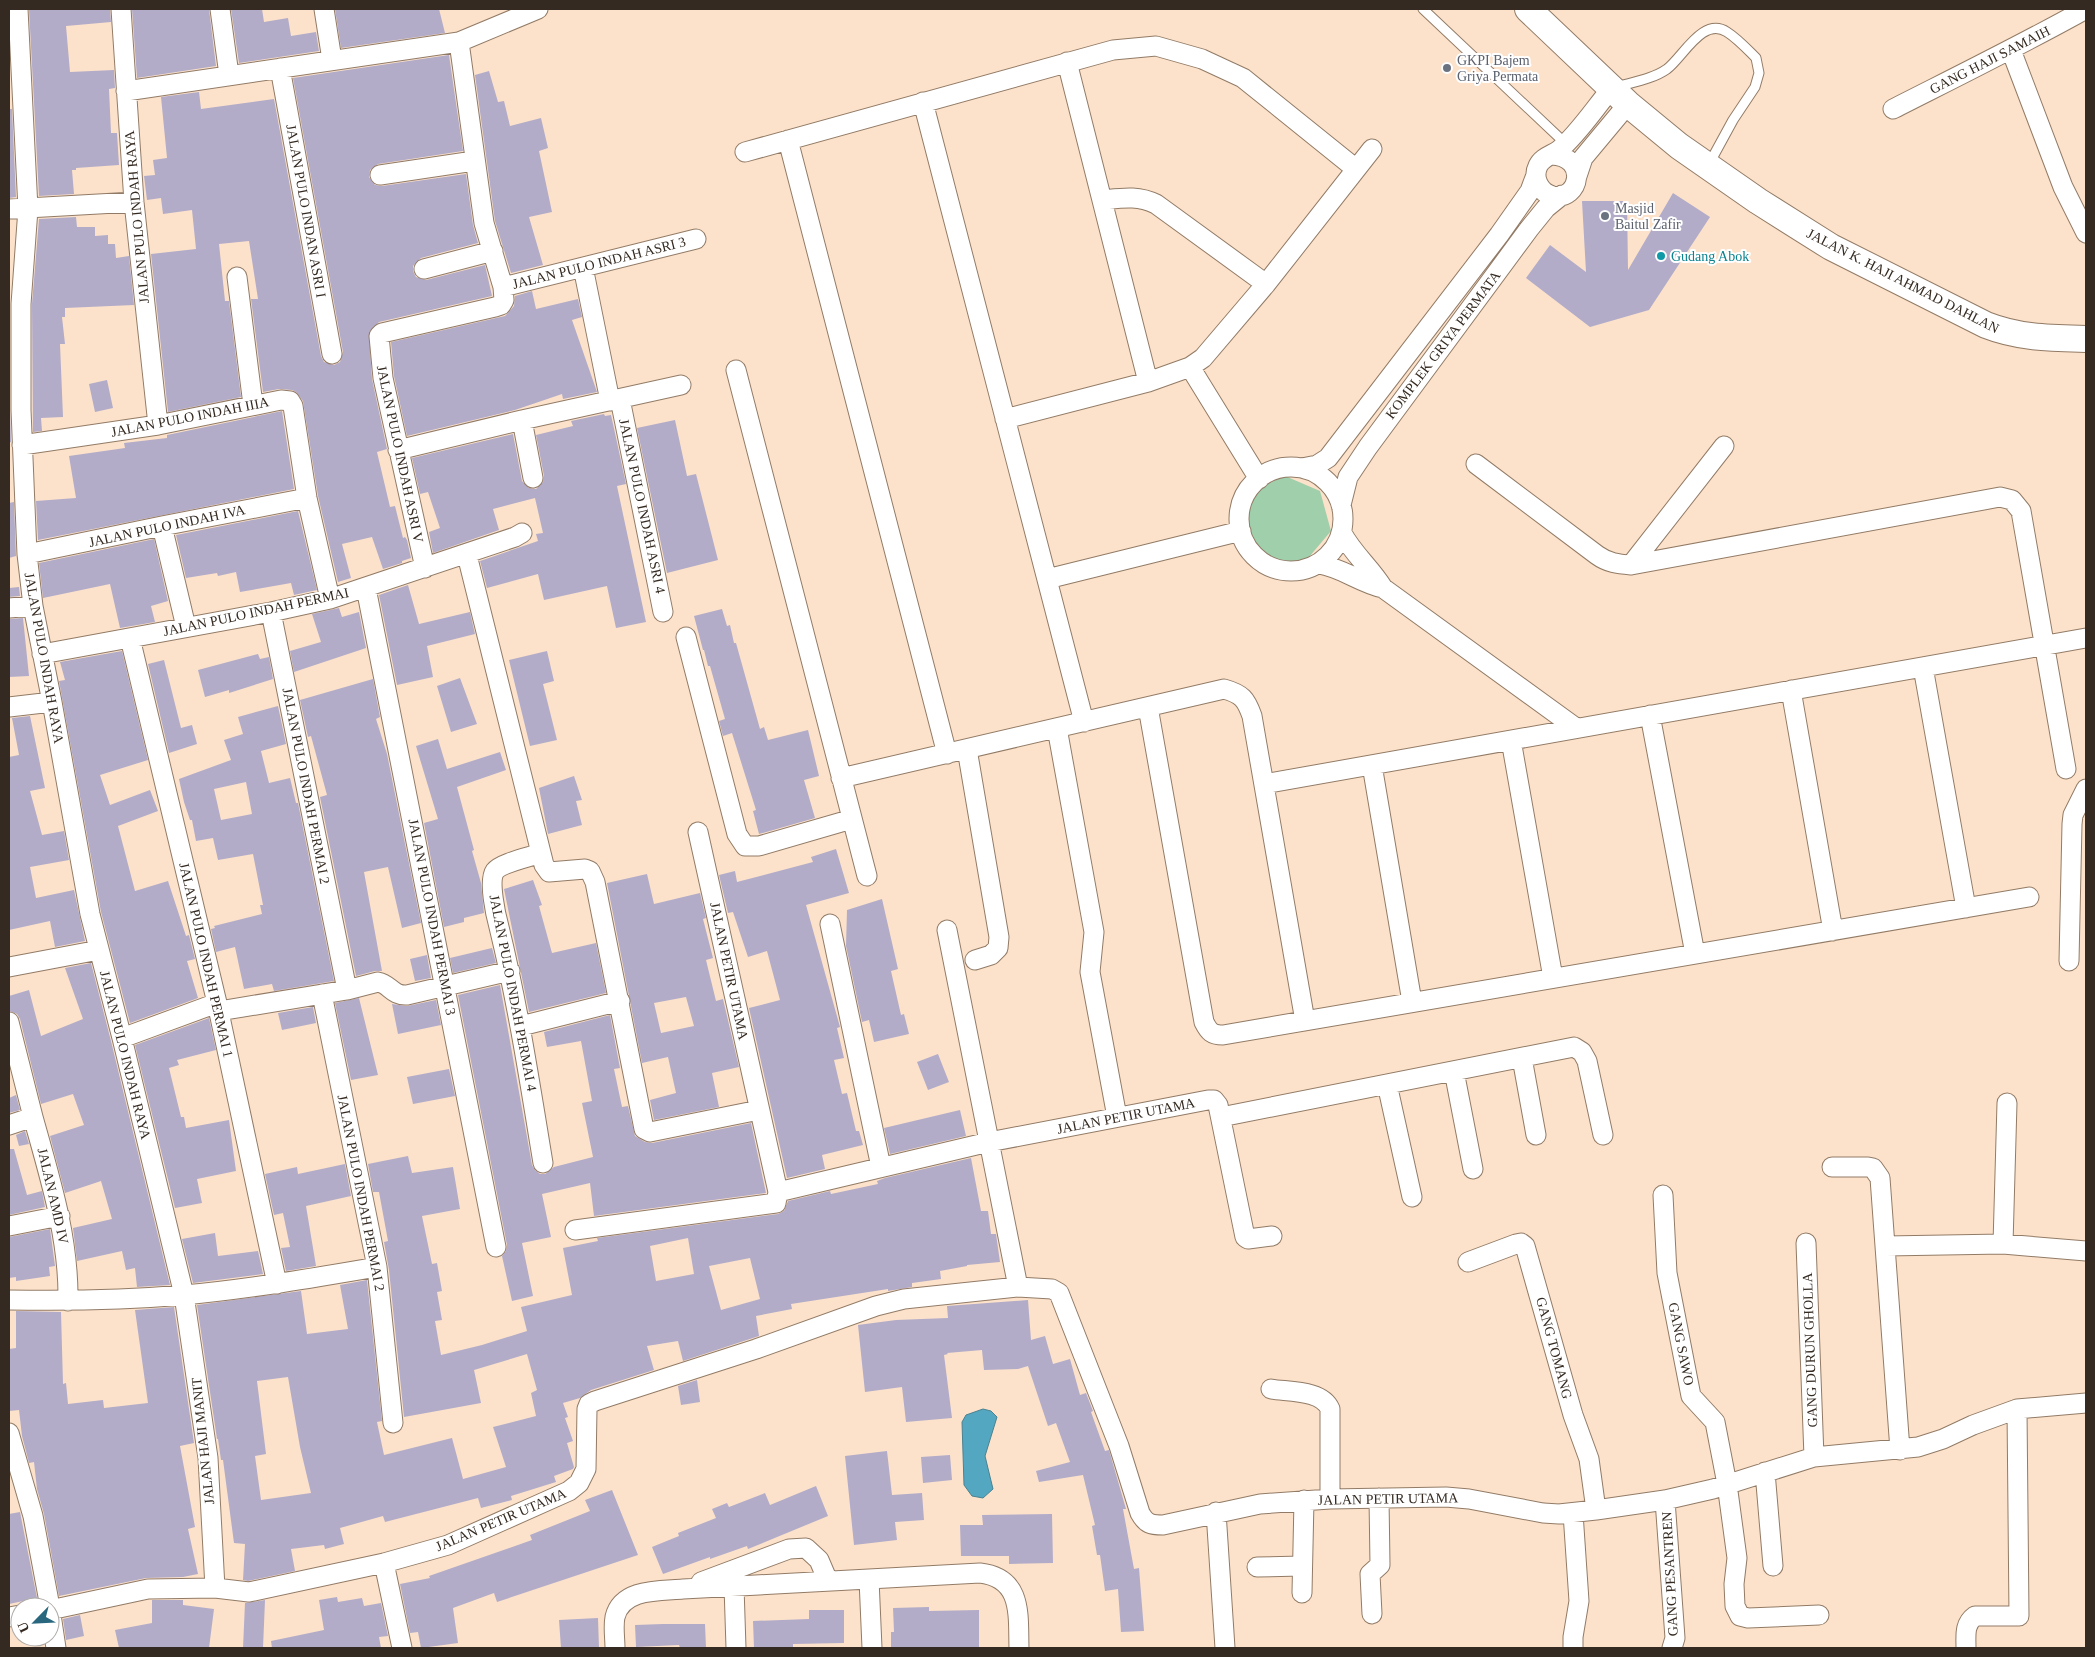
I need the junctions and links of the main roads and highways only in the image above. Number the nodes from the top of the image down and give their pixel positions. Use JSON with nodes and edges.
{"nodes":[{"id":1,"x":1528,"y":9,"type":"edge"},
{"id":2,"x":2086,"y":339,"type":"edge"}],
"edges":[{"from":1,"to":2,"type":"main road","name":"JALAN K. HAJI AHMAD DAHLAN"}]}
